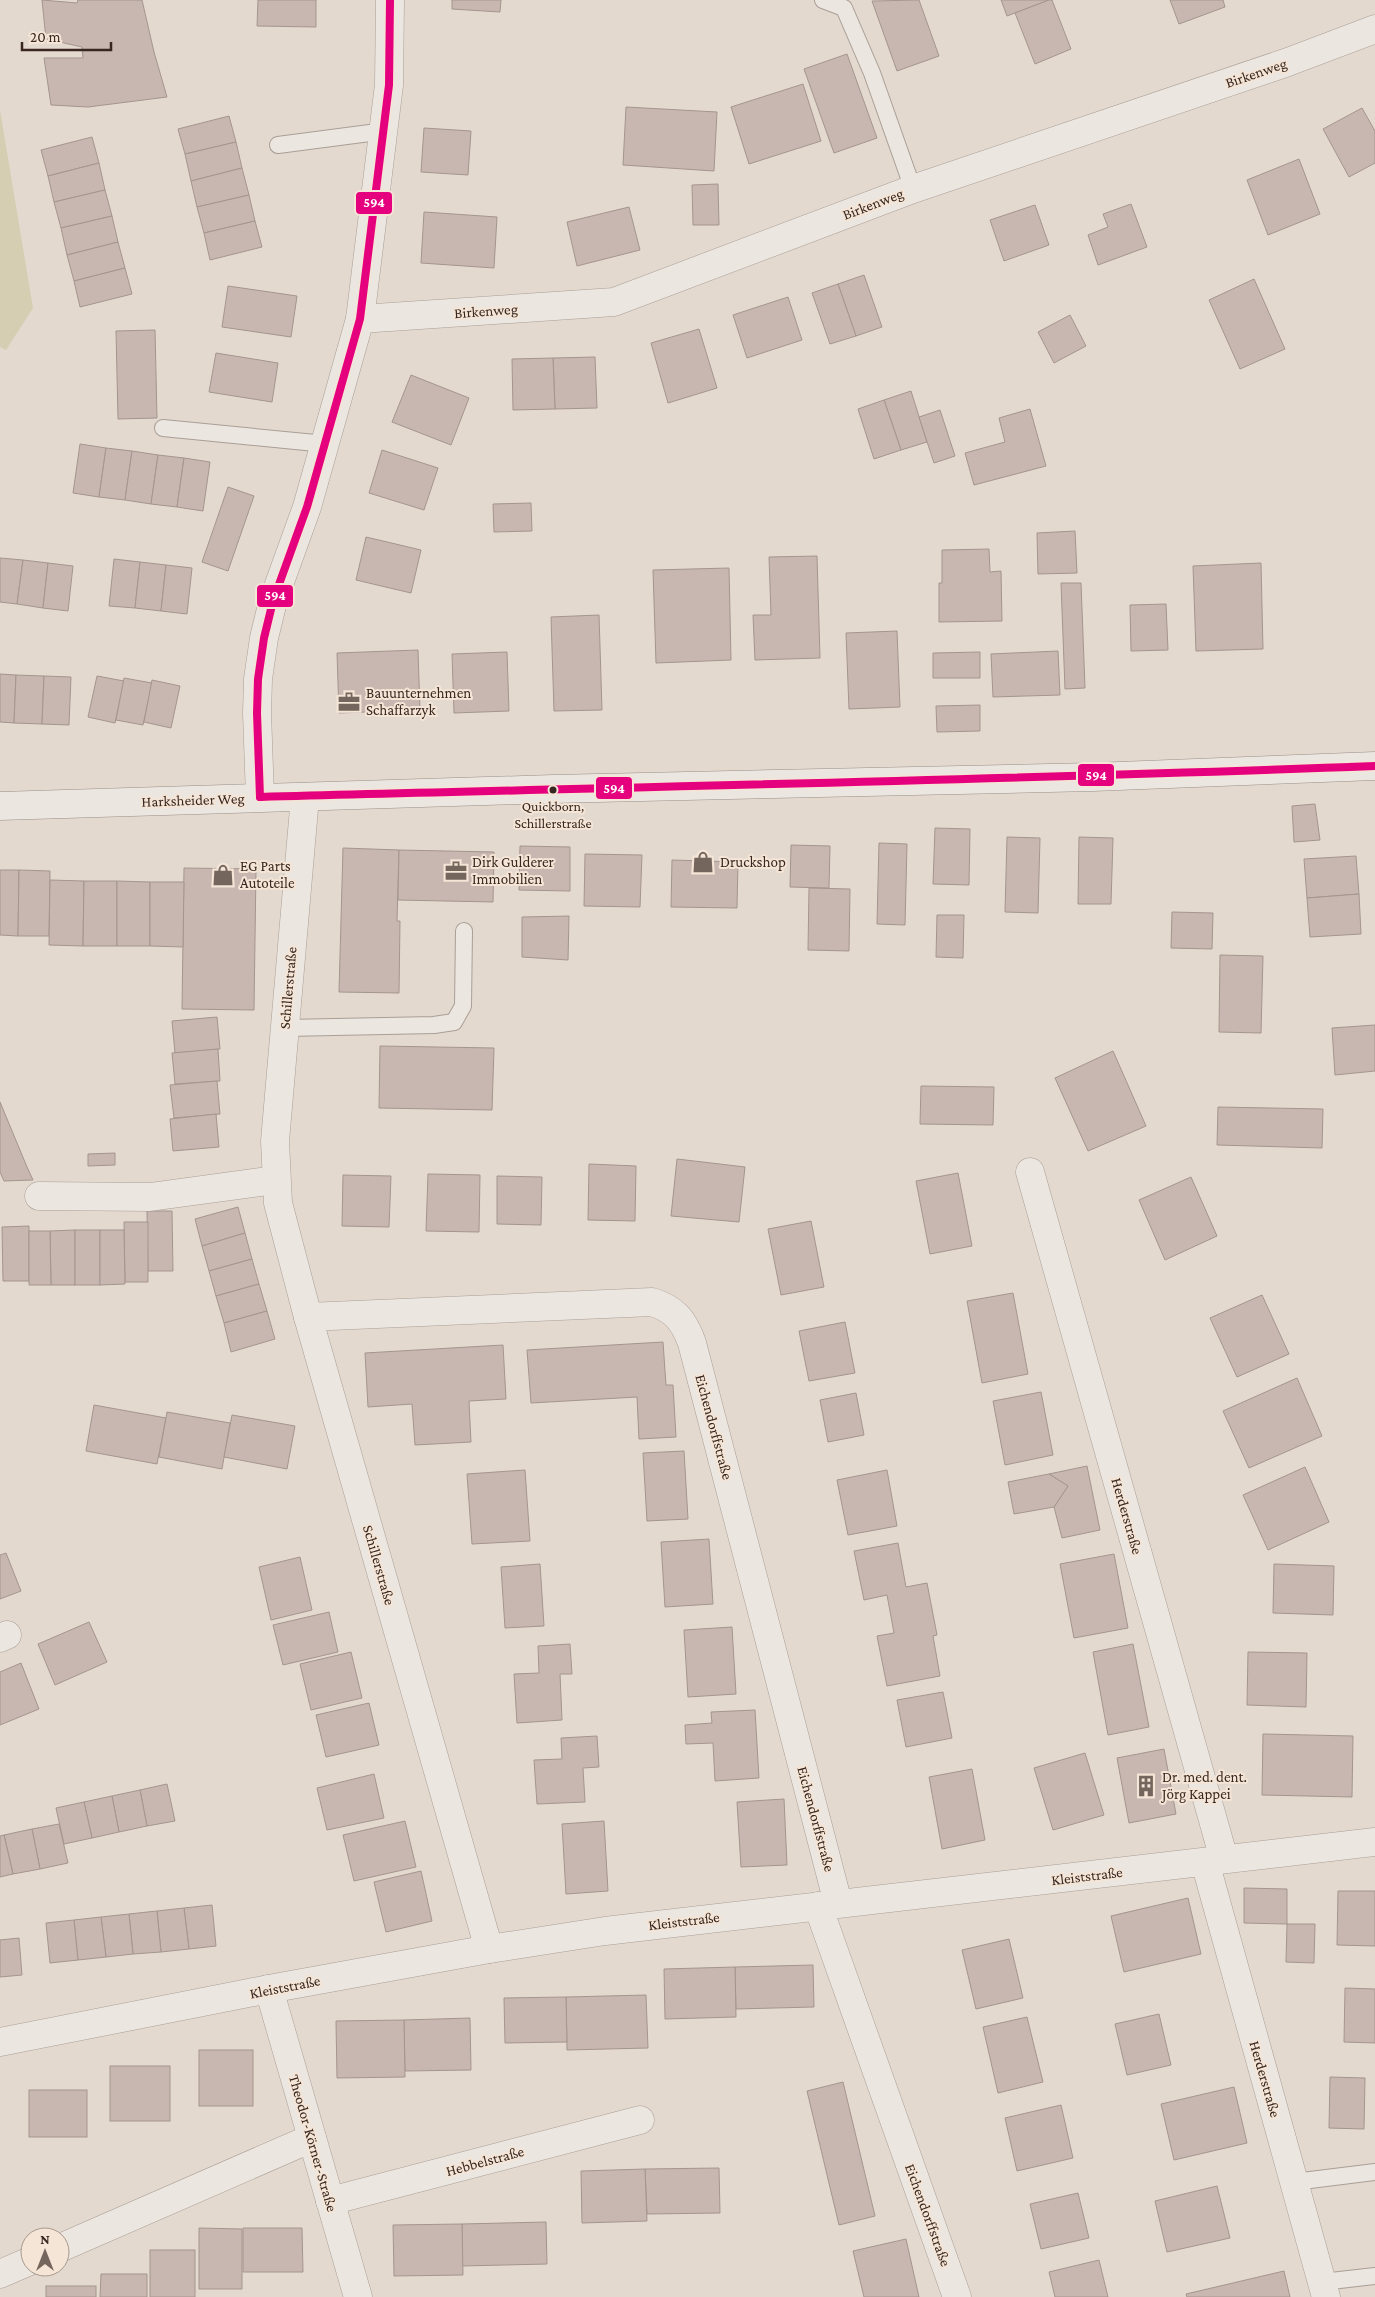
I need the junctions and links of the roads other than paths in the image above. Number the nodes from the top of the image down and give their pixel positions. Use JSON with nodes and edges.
{"nodes":[{"id":1,"x":390,"y":0,"type":"edge"},
{"id":2,"x":823,"y":0,"type":"edge"},
{"id":3,"x":1375,"y":29,"type":"edge"},
{"id":4,"x":385,"y":131,"type":"junction"},
{"id":5,"x":278,"y":145,"type":"dead end"},
{"id":6,"x":913,"y":189,"type":"junction"},
{"id":7,"x":360,"y":319,"type":"junction"},
{"id":8,"x":163,"y":428,"type":"dead end"},
{"id":9,"x":326,"y":444,"type":"junction"},
{"id":10,"x":1375,"y":766,"type":"edge"},
{"id":11,"x":260,"y":797,"type":"junction"},
{"id":12,"x":305,"y":797,"type":"junction"},
{"id":13,"x":0,"y":806,"type":"edge"},
{"id":14,"x":464,"y":931,"type":"dead end"},
{"id":15,"x":285,"y":1028,"type":"junction"},
{"id":16,"x":1030,"y":1172,"type":"dead end"},
{"id":17,"x":276,"y":1180,"type":"junction"},
{"id":18,"x":39,"y":1196,"type":"dead end"},
{"id":19,"x":308,"y":1317,"type":"junction"},
{"id":20,"x":1375,"y":1842,"type":"edge"},
{"id":21,"x":1215,"y":1860,"type":"junction"},
{"id":22,"x":828,"y":1905,"type":"junction"},
{"id":23,"x":490,"y":1949,"type":"junction"},
{"id":24,"x":269,"y":1989,"type":"junction"},
{"id":25,"x":0,"y":2042,"type":"edge"},
{"id":26,"x":640,"y":2120,"type":"dead end"},
{"id":27,"x":312,"y":2138,"type":"junction"},
{"id":28,"x":1375,"y":2172,"type":"edge"},
{"id":29,"x":1294,"y":2182,"type":"junction"},
{"id":30,"x":330,"y":2201,"type":"junction"},
{"id":31,"x":70,"y":2244,"type":"edge"},
{"id":32,"x":20,"y":2265,"type":"edge"},
{"id":33,"x":0,"y":2274,"type":"edge"},
{"id":34,"x":1375,"y":2276,"type":"edge"},
{"id":35,"x":1324,"y":2290,"type":"edge"},
{"id":36,"x":358,"y":2297,"type":"edge"},
{"id":37,"x":957,"y":2297,"type":"edge"}],
"edges":[{"from":1,"to":4,"type":"street"},
{"from":2,"to":6,"type":"lane"},
{"from":3,"to":6,"type":"street","name":"Birkenweg"},
{"from":4,"to":5,"type":"lane"},
{"from":4,"to":7,"type":"street"},
{"from":6,"to":7,"type":"street","name":"Birkenweg"},
{"from":7,"to":9,"type":"street"},
{"from":8,"to":9,"type":"lane"},
{"from":9,"to":11,"type":"street"},
{"from":10,"to":12,"type":"street","name":"Harksheider Weg"},
{"from":11,"to":12,"type":"street","name":"Harksheider Weg"},
{"from":11,"to":13,"type":"street","name":"Harksheider Weg"},
{"from":12,"to":15,"type":"street","name":"Schillerstraße"},
{"from":14,"to":15,"type":"lane"},
{"from":15,"to":17,"type":"street","name":"Schillerstraße"},
{"from":16,"to":21,"type":"street","name":"Herderstraße"},
{"from":17,"to":18,"type":"street"},
{"from":17,"to":19,"type":"street","name":"Schillerstraße"},
{"from":19,"to":22,"type":"street","name":"Eichendorffstraße"},
{"from":19,"to":23,"type":"street","name":"Schillerstraße"},
{"from":20,"to":21,"type":"street","name":"Kleiststraße"},
{"from":21,"to":22,"type":"street","name":"Kleiststraße"},
{"from":21,"to":29,"type":"street","name":"Herderstraße"},
{"from":22,"to":23,"type":"street","name":"Kleiststraße"},
{"from":22,"to":37,"type":"street","name":"Eichendorffstraße"},
{"from":23,"to":24,"type":"street","name":"Kleiststraße"},
{"from":24,"to":25,"type":"street","name":"Kleiststraße"},
{"from":24,"to":27,"type":"street","name":"Theodor-Körner-Straße"},
{"from":26,"to":30,"type":"street","name":"Hebbelstraße"},
{"from":27,"to":30,"type":"street","name":"Theodor-Körner-Straße"},
{"from":27,"to":31,"type":"street"},
{"from":28,"to":29,"type":"lane"},
{"from":29,"to":35,"type":"street","name":"Herderstraße"},
{"from":30,"to":36,"type":"street","name":"Theodor-Körner-Straße"},
{"from":32,"to":33,"type":"street"},
{"from":34,"to":35,"type":"lane"}]}
